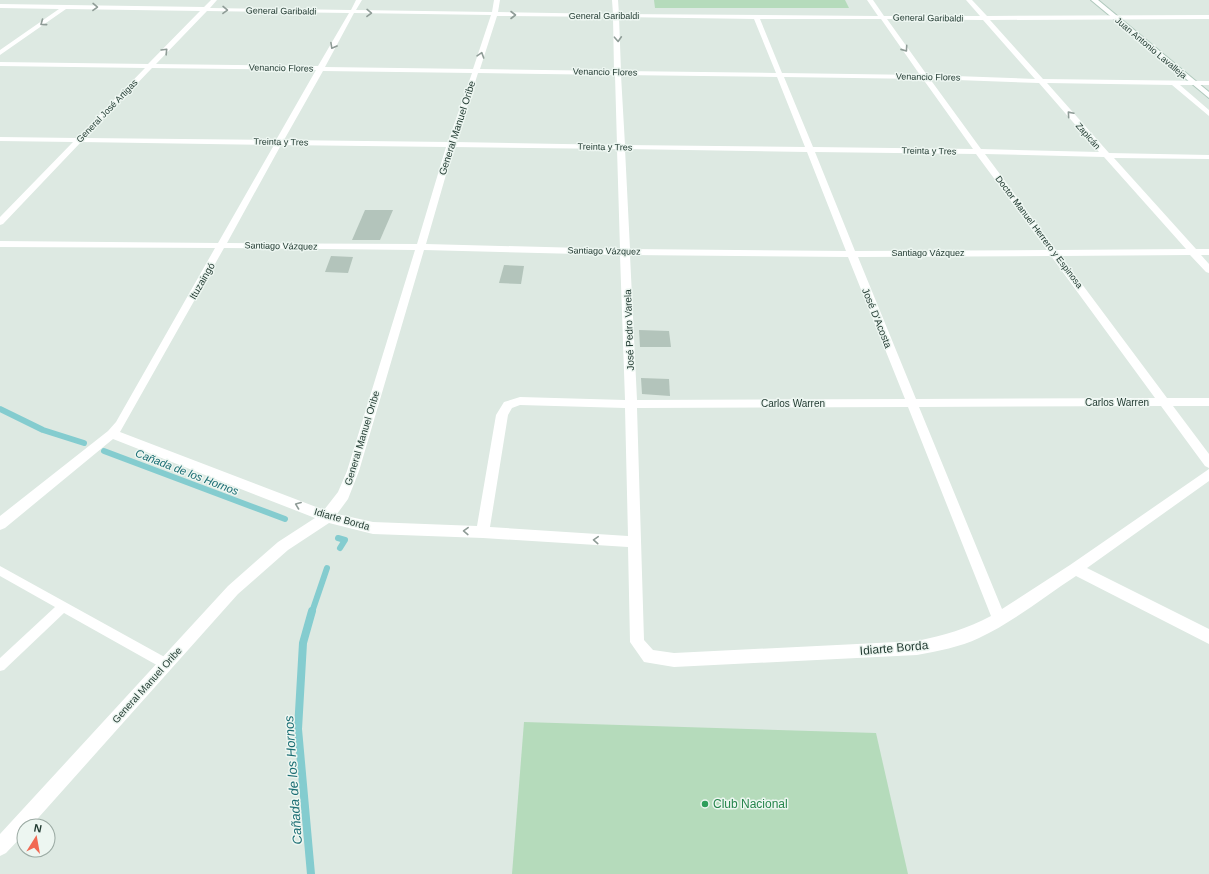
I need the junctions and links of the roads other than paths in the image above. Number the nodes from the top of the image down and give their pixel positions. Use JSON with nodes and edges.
{"nodes":[{"id":1,"x":74,"y":0,"type":"edge"},
{"id":2,"x":214,"y":0,"type":"edge"},
{"id":3,"x":359,"y":0,"type":"edge"},
{"id":4,"x":497,"y":0,"type":"edge"},
{"id":5,"x":616,"y":0,"type":"edge"},
{"id":6,"x":870,"y":0,"type":"edge"},
{"id":7,"x":969,"y":0,"type":"edge"},
{"id":8,"x":1094,"y":0,"type":"edge"},
{"id":9,"x":0,"y":6,"type":"edge"},
{"id":10,"x":65,"y":7,"type":"junction"},
{"id":11,"x":205,"y":9,"type":"junction"},
{"id":12,"x":352,"y":12,"type":"junction"},
{"id":13,"x":494,"y":15,"type":"junction"},
{"id":14,"x":616,"y":16,"type":"junction"},
{"id":15,"x":756,"y":16,"type":"junction"},
{"id":16,"x":883,"y":17,"type":"junction"},
{"id":17,"x":1209,"y":17,"type":"edge"},
{"id":18,"x":1115,"y":18,"type":"junction"},
{"id":19,"x":984,"y":19,"type":"junction"},
{"id":20,"x":0,"y":53,"type":"edge"},
{"id":21,"x":0,"y":64,"type":"edge"},
{"id":22,"x":151,"y":66,"type":"junction"},
{"id":23,"x":321,"y":68,"type":"junction"},
{"id":24,"x":475,"y":70,"type":"junction"},
{"id":25,"x":620,"y":72,"type":"junction"},
{"id":26,"x":779,"y":74,"type":"junction"},
{"id":27,"x":925,"y":77,"type":"junction"},
{"id":28,"x":1040,"y":81,"type":"junction"},
{"id":29,"x":1173,"y":82,"type":"junction"},
{"id":30,"x":1191,"y":82,"type":"junction"},
{"id":31,"x":1209,"y":83,"type":"edge"},
{"id":32,"x":1209,"y":96,"type":"edge"},
{"id":33,"x":1209,"y":114,"type":"edge"},
{"id":34,"x":0,"y":139,"type":"edge"},
{"id":35,"x":79,"y":140,"type":"junction"},
{"id":36,"x":280,"y":142,"type":"junction"},
{"id":37,"x":451,"y":145,"type":"junction"},
{"id":38,"x":623,"y":147,"type":"junction"},
{"id":39,"x":808,"y":149,"type":"junction"},
{"id":40,"x":979,"y":152,"type":"junction"},
{"id":41,"x":1104,"y":154,"type":"junction"},
{"id":42,"x":1209,"y":157,"type":"edge"},
{"id":43,"x":0,"y":222,"type":"edge"},
{"id":44,"x":0,"y":244,"type":"edge"},
{"id":45,"x":222,"y":246,"type":"junction"},
{"id":46,"x":420,"y":247,"type":"junction"},
{"id":47,"x":1192,"y":251,"type":"junction"},
{"id":48,"x":626,"y":252,"type":"junction"},
{"id":49,"x":1054,"y":252,"type":"junction"},
{"id":50,"x":1209,"y":252,"type":"edge"},
{"id":51,"x":851,"y":254,"type":"junction"},
{"id":52,"x":1209,"y":270,"type":"edge"},
{"id":53,"x":1164,"y":402,"type":"junction"},
{"id":54,"x":1209,"y":402,"type":"edge"},
{"id":55,"x":911,"y":403,"type":"junction"},
{"id":56,"x":632,"y":404,"type":"junction"},
{"id":57,"x":112,"y":434,"type":"junction"},
{"id":58,"x":1209,"y":463,"type":"edge"},
{"id":59,"x":1209,"y":474,"type":"edge"},
{"id":60,"x":327,"y":517,"type":"junction"},
{"id":61,"x":0,"y":524,"type":"edge"},
{"id":62,"x":483,"y":532,"type":"junction"},
{"id":63,"x":635,"y":542,"type":"junction"},
{"id":64,"x":1075,"y":569,"type":"junction"},
{"id":65,"x":0,"y":572,"type":"edge"},
{"id":66,"x":63,"y":607,"type":"junction"},
{"id":67,"x":999,"y":619,"type":"junction"},
{"id":68,"x":1209,"y":637,"type":"edge"},
{"id":69,"x":649,"y":657,"type":"joint"},
{"id":70,"x":166,"y":664,"type":"junction"},
{"id":71,"x":0,"y":666,"type":"edge"},
{"id":72,"x":0,"y":847,"type":"edge"}],
"edges":[{"from":1,"to":10,"type":"street"},
{"from":2,"to":11,"type":"street","name":"General José Artigas"},
{"from":3,"to":12,"type":"street","name":"Ituzaingó"},
{"from":4,"to":13,"type":"street","name":"General Manuel Oribe"},
{"from":5,"to":14,"type":"street","name":"José Pedro Varela"},
{"from":6,"to":16,"type":"street","name":"Doctor Manuel Herrero y Espinosa"},
{"from":7,"to":19,"type":"street","name":"Zapicán"},
{"from":8,"to":18,"type":"street","name":"Juan Antonio Lavalleja"},
{"from":9,"to":10,"type":"street","name":"General Garibaldi"},
{"from":10,"to":11,"type":"street","name":"General Garibaldi","one_way":true},
{"from":10,"to":20,"type":"street","one_way":true},
{"from":11,"to":12,"type":"street","name":"General Garibaldi","one_way":true},
{"from":22,"to":11,"type":"street","name":"General José Artigas","one_way":true},
{"from":12,"to":13,"type":"street","name":"General Garibaldi","one_way":true},
{"from":12,"to":23,"type":"street","name":"Ituzaingó","one_way":true},
{"from":13,"to":14,"type":"street","name":"General Garibaldi","one_way":true},
{"from":24,"to":13,"type":"street","name":"General Manuel Oribe","one_way":true},
{"from":14,"to":15,"type":"street","name":"General Garibaldi"},
{"from":14,"to":25,"type":"street","name":"José Pedro Varela","one_way":true},
{"from":15,"to":16,"type":"street","name":"General Garibaldi"},
{"from":15,"to":26,"type":"street","name":"José D'Acosta"},
{"from":16,"to":19,"type":"street","name":"General Garibaldi"},
{"from":16,"to":27,"type":"street","name":"Doctor Manuel Herrero y Espinosa","one_way":true},
{"from":17,"to":18,"type":"street","name":"General Garibaldi"},
{"from":18,"to":19,"type":"street","name":"General Garibaldi"},
{"from":18,"to":30,"type":"street","name":"Juan Antonio Lavalleja"},
{"from":19,"to":28,"type":"street","name":"Zapicán"},
{"from":21,"to":22,"type":"street","name":"Venancio Flores"},
{"from":22,"to":23,"type":"street","name":"Venancio Flores"},
{"from":22,"to":35,"type":"street","name":"General José Artigas"},
{"from":23,"to":24,"type":"street","name":"Venancio Flores"},
{"from":23,"to":36,"type":"street","name":"Ituzaingó"},
{"from":24,"to":25,"type":"street","name":"Venancio Flores"},
{"from":24,"to":37,"type":"street","name":"General Manuel Oribe"},
{"from":25,"to":26,"type":"street","name":"Venancio Flores"},
{"from":25,"to":38,"type":"street","name":"José Pedro Varela"},
{"from":26,"to":27,"type":"street","name":"Venancio Flores"},
{"from":26,"to":39,"type":"street","name":"José D'Acosta"},
{"from":27,"to":28,"type":"street","name":"Venancio Flores"},
{"from":27,"to":40,"type":"street","name":"Doctor Manuel Herrero y Espinosa"},
{"from":28,"to":29,"type":"street","name":"Venancio Flores"},
{"from":41,"to":28,"type":"street","name":"Zapicán","one_way":true},
{"from":29,"to":30,"type":"street","name":"Venancio Flores"},
{"from":29,"to":33,"type":"street"},
{"from":30,"to":31,"type":"street","name":"Venancio Flores"},
{"from":30,"to":32,"type":"street","name":"Juan Antonio Lavalleja"},
{"from":34,"to":35,"type":"street","name":"Treinta y Tres"},
{"from":35,"to":36,"type":"street","name":"Treinta y Tres"},
{"from":35,"to":43,"type":"street","name":"General José Artigas"},
{"from":36,"to":37,"type":"street","name":"Treinta y Tres"},
{"from":36,"to":45,"type":"street","name":"Ituzaingó"},
{"from":37,"to":38,"type":"street","name":"Treinta y Tres"},
{"from":37,"to":46,"type":"street","name":"General Manuel Oribe"},
{"from":38,"to":39,"type":"street","name":"Treinta y Tres"},
{"from":38,"to":48,"type":"street","name":"José Pedro Varela"},
{"from":39,"to":40,"type":"street","name":"Treinta y Tres"},
{"from":39,"to":51,"type":"street","name":"José D'Acosta"},
{"from":40,"to":41,"type":"street","name":"Treinta y Tres"},
{"from":40,"to":49,"type":"street","name":"Doctor Manuel Herrero y Espinosa"},
{"from":41,"to":42,"type":"street","name":"Treinta y Tres"},
{"from":41,"to":47,"type":"street","name":"Zapicán"},
{"from":44,"to":45,"type":"street","name":"Santiago Vázquez"},
{"from":45,"to":46,"type":"street","name":"Santiago Vázquez"},
{"from":45,"to":57,"type":"street","name":"Ituzaingó"},
{"from":46,"to":48,"type":"street","name":"Santiago Vázquez"},
{"from":46,"to":60,"type":"street","name":"General Manuel Oribe"},
{"from":47,"to":49,"type":"street","name":"Santiago Vázquez"},
{"from":47,"to":50,"type":"street","name":"Santiago Vázquez"},
{"from":47,"to":52,"type":"street","name":"Zapicán"},
{"from":48,"to":51,"type":"street","name":"Santiago Vázquez"},
{"from":48,"to":56,"type":"street","name":"José Pedro Varela"},
{"from":49,"to":51,"type":"street","name":"Santiago Vázquez"},
{"from":49,"to":53,"type":"street","name":"Doctor Manuel Herrero y Espinosa"},
{"from":51,"to":55,"type":"street","name":"José D'Acosta"},
{"from":53,"to":54,"type":"street","name":"Carlos Warren"},
{"from":53,"to":55,"type":"street","name":"Carlos Warren"},
{"from":53,"to":58,"type":"street","name":"Doctor Manuel Herrero y Espinosa"},
{"from":55,"to":56,"type":"street","name":"Carlos Warren"},
{"from":55,"to":67,"type":"street","name":"José D'Acosta"},
{"from":56,"to":62,"type":"street","name":"Carlos Warren"},
{"from":56,"to":63,"type":"street","name":"José Pedro Varela"},
{"from":60,"to":57,"type":"street","name":"Idiarte Borda","one_way":true},
{"from":57,"to":61,"type":"street","name":"Ituzaingó"},
{"from":59,"to":64,"type":"street","name":"Idiarte Borda"},
{"from":62,"to":60,"type":"street","name":"Idiarte Borda","one_way":true},
{"from":60,"to":70,"type":"street","name":"General Manuel Oribe"},
{"from":63,"to":62,"type":"street","name":"Idiarte Borda","one_way":true},
{"from":63,"to":69,"type":"street","name":"José Pedro Varela"},
{"from":64,"to":67,"type":"street","name":"Idiarte Borda"},
{"from":64,"to":68,"type":"street"},
{"from":65,"to":66,"type":"lane"},
{"from":66,"to":70,"type":"lane"},
{"from":66,"to":71,"type":"lane"},
{"from":67,"to":69,"type":"street","name":"Idiarte Borda"},
{"from":70,"to":72,"type":"street","name":"General Manuel Oribe"}]}
